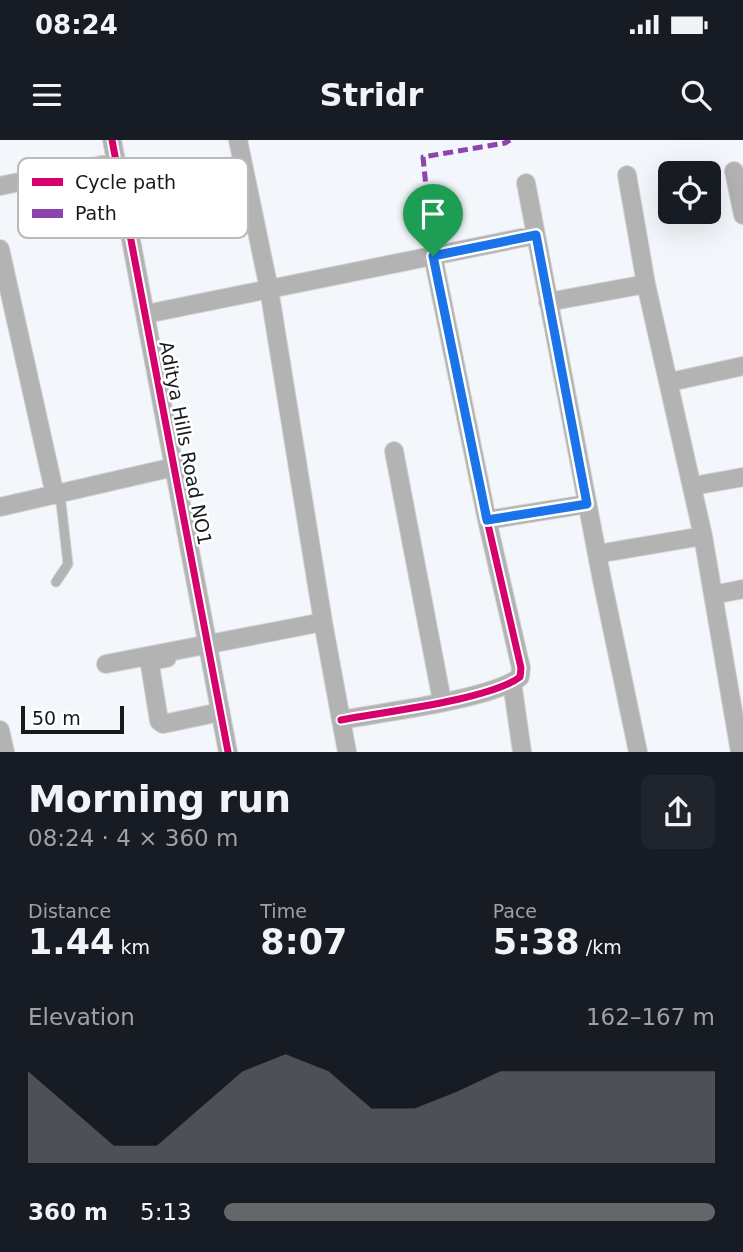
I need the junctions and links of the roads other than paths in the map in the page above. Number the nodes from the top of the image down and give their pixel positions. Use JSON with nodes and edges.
{"nodes":[{"id":1,"x":112,"y":140,"type":"edge"},
{"id":2,"x":238,"y":140,"type":"edge"},
{"id":3,"x":116,"y":158,"type":"edge"},
{"id":4,"x":242,"y":158,"type":"edge"},
{"id":5,"x":734,"y":171,"type":"dead end"},
{"id":6,"x":627,"y":175,"type":"dead end"},
{"id":7,"x":18,"y":182,"type":"edge"},
{"id":8,"x":526,"y":183,"type":"dead end"},
{"id":9,"x":0,"y":186,"type":"edge"},
{"id":10,"x":248,"y":188,"type":"edge"},
{"id":11,"x":743,"y":215,"type":"edge"},
{"id":12,"x":536,"y":235,"type":"junction"},
{"id":13,"x":132,"y":238,"type":"edge"},
{"id":14,"x":0,"y":249,"type":"edge"},
{"id":15,"x":433,"y":256,"type":"junction"},
{"id":16,"x":646,"y":284,"type":"junction"},
{"id":17,"x":269,"y":289,"type":"junction"},
{"id":18,"x":548,"y":302,"type":"junction"},
{"id":19,"x":146,"y":314,"type":"junction"},
{"id":20,"x":743,"y":366,"type":"edge"},
{"id":21,"x":670,"y":382,"type":"junction"},
{"id":22,"x":394,"y":451,"type":"dead end"},
{"id":23,"x":174,"y":467,"type":"junction"},
{"id":24,"x":743,"y":477,"type":"edge"},
{"id":25,"x":693,"y":486,"type":"junction"},
{"id":26,"x":57,"y":495,"type":"junction"},
{"id":27,"x":587,"y":504,"type":"junction"},
{"id":28,"x":0,"y":507,"type":"edge"},
{"id":29,"x":487,"y":520,"type":"junction"},
{"id":30,"x":703,"y":536,"type":"junction"},
{"id":31,"x":597,"y":554,"type":"junction"},
{"id":32,"x":56,"y":582,"type":"dead end"},
{"id":33,"x":743,"y":589,"type":"edge"},
{"id":34,"x":713,"y":595,"type":"junction"},
{"id":35,"x":323,"y":622,"type":"junction"},
{"id":36,"x":208,"y":647,"type":"junction"},
{"id":37,"x":106,"y":664,"type":"dead end"},
{"id":38,"x":512,"y":682,"type":"junction"},
{"id":39,"x":736,"y":683,"type":"edge"},
{"id":40,"x":442,"y":701,"type":"junction"},
{"id":41,"x":220,"y":712,"type":"junction"},
{"id":42,"x":341,"y":720,"type":"junction"},
{"id":43,"x":0,"y":730,"type":"edge"},
{"id":44,"x":5,"y":751,"type":"edge"},
{"id":45,"x":228,"y":751,"type":"edge"},
{"id":46,"x":346,"y":751,"type":"edge"},
{"id":47,"x":522,"y":751,"type":"edge"},
{"id":48,"x":638,"y":751,"type":"edge"},
{"id":49,"x":740,"y":751,"type":"edge"}],
"edges":[{"from":1,"to":3,"type":"street","name":"Aditya Hills Road NO1"},
{"from":2,"to":4,"type":"street"},
{"from":5,"to":11,"type":"street"},
{"from":6,"to":16,"type":"street"},
{"from":7,"to":9,"type":"street"},
{"from":8,"to":12,"type":"street"},
{"from":10,"to":17,"type":"street"},
{"from":12,"to":15,"type":"street"},
{"from":12,"to":18,"type":"street"},
{"from":13,"to":19,"type":"street","name":"Aditya Hills Road NO1"},
{"from":14,"to":26,"type":"street"},
{"from":15,"to":17,"type":"street"},
{"from":15,"to":29,"type":"street"},
{"from":16,"to":18,"type":"street"},
{"from":16,"to":21,"type":"street"},
{"from":17,"to":19,"type":"street"},
{"from":17,"to":35,"type":"street"},
{"from":18,"to":27,"type":"street"},
{"from":19,"to":23,"type":"street","name":"Aditya Hills Road NO1"},
{"from":20,"to":21,"type":"street"},
{"from":21,"to":25,"type":"street"},
{"from":22,"to":40,"type":"street"},
{"from":23,"to":26,"type":"street"},
{"from":23,"to":36,"type":"street","name":"Aditya Hills Road NO1"},
{"from":24,"to":25,"type":"street"},
{"from":25,"to":30,"type":"street"},
{"from":26,"to":28,"type":"street"},
{"from":26,"to":32,"type":"lane"},
{"from":27,"to":29,"type":"street"},
{"from":27,"to":31,"type":"street"},
{"from":29,"to":38,"type":"street"},
{"from":30,"to":31,"type":"street"},
{"from":30,"to":34,"type":"street"},
{"from":31,"to":48,"type":"street"},
{"from":33,"to":34,"type":"street"},
{"from":34,"to":39,"type":"street"},
{"from":35,"to":36,"type":"street"},
{"from":35,"to":42,"type":"street"},
{"from":36,"to":37,"type":"street"},
{"from":36,"to":41,"type":"street","name":"Aditya Hills Road NO1"},
{"from":36,"to":41,"type":"street"},
{"from":38,"to":40,"type":"street"},
{"from":38,"to":47,"type":"street"},
{"from":39,"to":49,"type":"street"},
{"from":40,"to":42,"type":"street"},
{"from":41,"to":45,"type":"street","name":"Aditya Hills Road NO1"},
{"from":42,"to":46,"type":"street"},
{"from":43,"to":44,"type":"street"}]}
